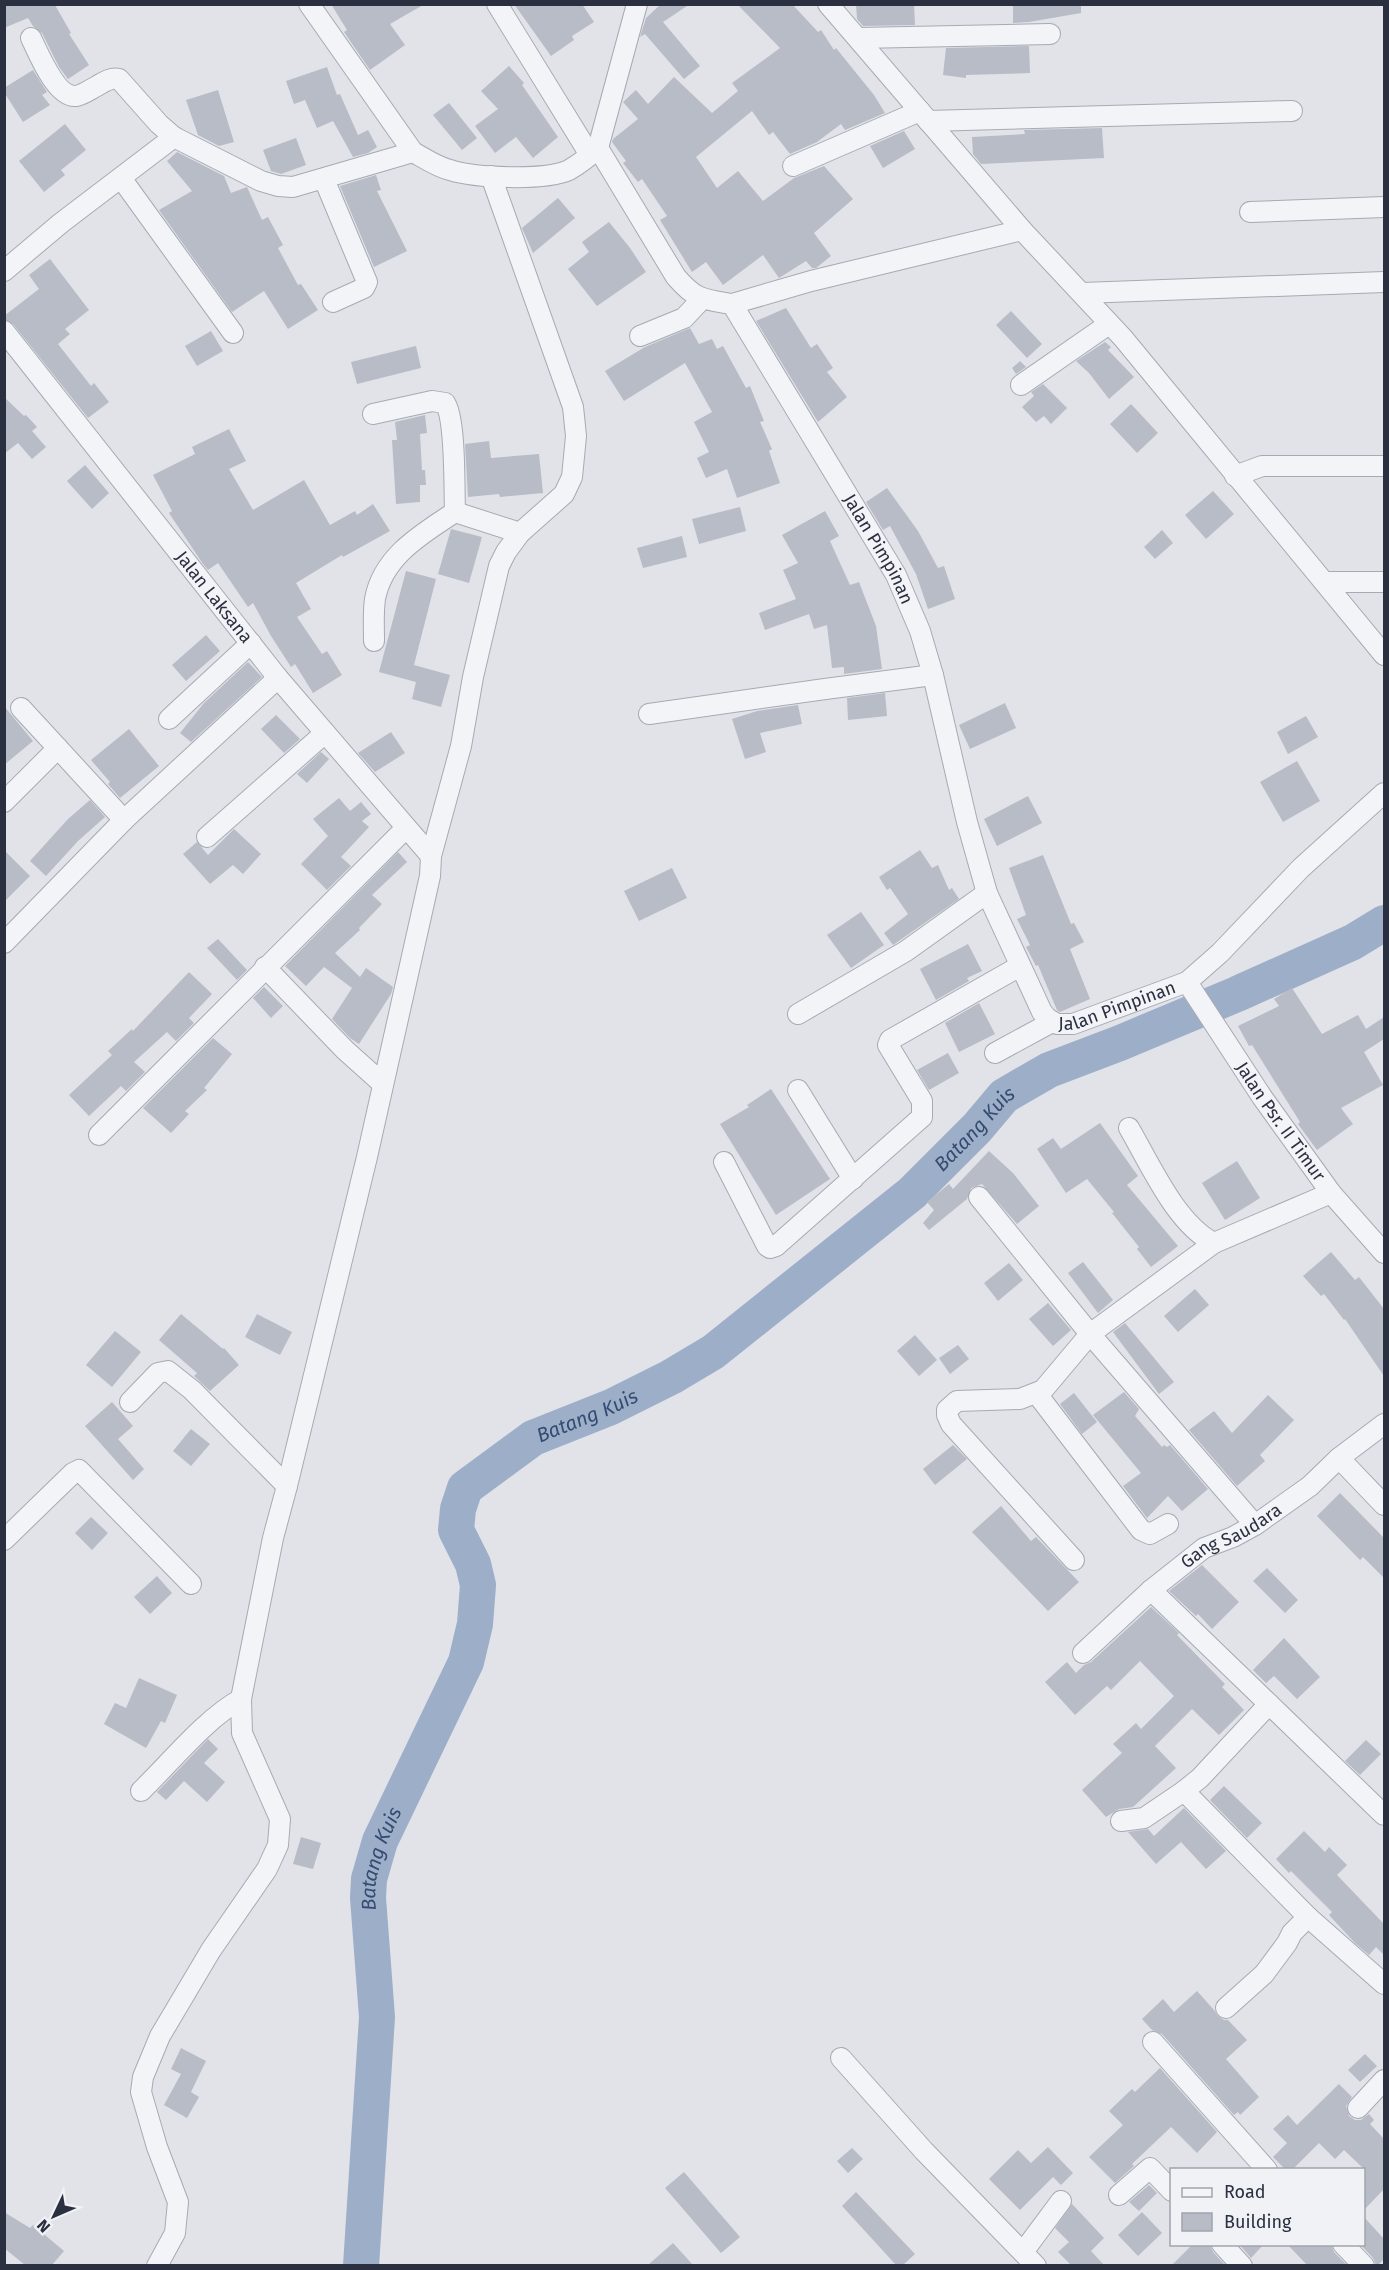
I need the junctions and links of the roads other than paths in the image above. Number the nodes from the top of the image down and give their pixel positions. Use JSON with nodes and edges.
{"nodes":[{"id":1,"x":309,"y":4,"type":"edge"},
{"id":2,"x":497,"y":4,"type":"edge"},
{"id":3,"x":638,"y":4,"type":"edge"},
{"id":4,"x":828,"y":4,"type":"edge"},
{"id":5,"x":1050,"y":34,"type":"dead end"},
{"id":6,"x":31,"y":38,"type":"dead end"},
{"id":7,"x":859,"y":38,"type":"junction"},
{"id":8,"x":1292,"y":111,"type":"dead end"},
{"id":9,"x":924,"y":116,"type":"junction"},
{"id":10,"x":174,"y":137,"type":"junction"},
{"id":11,"x":594,"y":151,"type":"junction"},
{"id":12,"x":413,"y":152,"type":"junction"},
{"id":13,"x":792,"y":166,"type":"dead end"},
{"id":14,"x":491,"y":176,"type":"junction"},
{"id":15,"x":122,"y":178,"type":"junction"},
{"id":16,"x":324,"y":179,"type":"junction"},
{"id":17,"x":1384,"y":207,"type":"edge"},
{"id":18,"x":1250,"y":212,"type":"dead end"},
{"id":19,"x":1022,"y":230,"type":"junction"},
{"id":20,"x":4,"y":271,"type":"edge"},
{"id":21,"x":1384,"y":282,"type":"edge"},
{"id":22,"x":1082,"y":293,"type":"junction"},
{"id":23,"x":702,"y":299,"type":"junction"},
{"id":24,"x":333,"y":302,"type":"dead end"},
{"id":25,"x":732,"y":304,"type":"junction"},
{"id":26,"x":1109,"y":324,"type":"junction"},
{"id":27,"x":4,"y":331,"type":"edge"},
{"id":28,"x":232,"y":333,"type":"dead end"},
{"id":29,"x":640,"y":336,"type":"dead end"},
{"id":30,"x":1021,"y":385,"type":"dead end"},
{"id":31,"x":373,"y":414,"type":"dead end"},
{"id":32,"x":1384,"y":466,"type":"edge"},
{"id":33,"x":1235,"y":476,"type":"junction"},
{"id":34,"x":455,"y":512,"type":"junction"},
{"id":35,"x":520,"y":533,"type":"junction"},
{"id":36,"x":1325,"y":582,"type":"junction"},
{"id":37,"x":1384,"y":582,"type":"edge"},
{"id":38,"x":374,"y":641,"type":"dead end"},
{"id":39,"x":251,"y":643,"type":"junction"},
{"id":40,"x":1384,"y":655,"type":"edge"},
{"id":41,"x":933,"y":675,"type":"junction"},
{"id":42,"x":279,"y":678,"type":"junction"},
{"id":43,"x":21,"y":708,"type":"dead end"},
{"id":44,"x":650,"y":714,"type":"dead end"},
{"id":45,"x":169,"y":719,"type":"dead end"},
{"id":46,"x":325,"y":733,"type":"junction"},
{"id":47,"x":58,"y":748,"type":"junction"},
{"id":48,"x":1384,"y":793,"type":"edge"},
{"id":49,"x":4,"y":802,"type":"edge"},
{"id":50,"x":124,"y":820,"type":"junction"},
{"id":51,"x":406,"y":828,"type":"junction"},
{"id":52,"x":207,"y":837,"type":"dead end"},
{"id":53,"x":431,"y":856,"type":"junction"},
{"id":54,"x":987,"y":893,"type":"junction"},
{"id":55,"x":4,"y":943,"type":"edge"},
{"id":56,"x":1020,"y":966,"type":"junction"},
{"id":57,"x":265,"y":967,"type":"junction"},
{"id":58,"x":1189,"y":986,"type":"junction"},
{"id":59,"x":798,"y":1014,"type":"dead end"},
{"id":60,"x":1052,"y":1022,"type":"junction"},
{"id":61,"x":995,"y":1053,"type":"dead end"},
{"id":62,"x":383,"y":1084,"type":"junction"},
{"id":63,"x":798,"y":1090,"type":"dead end"},
{"id":64,"x":1129,"y":1128,"type":"dead end"},
{"id":65,"x":99,"y":1135,"type":"dead end"},
{"id":66,"x":724,"y":1162,"type":"dead end"},
{"id":67,"x":853,"y":1179,"type":"junction"},
{"id":68,"x":1331,"y":1193,"type":"junction"},
{"id":69,"x":979,"y":1197,"type":"dead end"},
{"id":70,"x":1214,"y":1243,"type":"junction"},
{"id":71,"x":1384,"y":1253,"type":"edge"},
{"id":72,"x":1090,"y":1334,"type":"junction"},
{"id":73,"x":1037,"y":1394,"type":"junction"},
{"id":74,"x":130,"y":1402,"type":"dead end"},
{"id":75,"x":1384,"y":1424,"type":"edge"},
{"id":76,"x":1339,"y":1458,"type":"junction"},
{"id":77,"x":287,"y":1486,"type":"junction"},
{"id":78,"x":1384,"y":1505,"type":"edge"},
{"id":79,"x":1168,"y":1524,"type":"dead end"},
{"id":80,"x":1255,"y":1525,"type":"junction"},
{"id":81,"x":4,"y":1540,"type":"edge"},
{"id":82,"x":1074,"y":1560,"type":"dead end"},
{"id":83,"x":191,"y":1584,"type":"dead end"},
{"id":84,"x":1151,"y":1590,"type":"junction"},
{"id":85,"x":1083,"y":1653,"type":"dead end"},
{"id":86,"x":240,"y":1699,"type":"junction"},
{"id":87,"x":1269,"y":1704,"type":"junction"},
{"id":88,"x":141,"y":1791,"type":"dead end"},
{"id":89,"x":1184,"y":1791,"type":"junction"},
{"id":90,"x":1384,"y":1815,"type":"edge"},
{"id":91,"x":1120,"y":1821,"type":"dead end"},
{"id":92,"x":1308,"y":1917,"type":"junction"},
{"id":93,"x":1384,"y":1984,"type":"edge"},
{"id":94,"x":1226,"y":2008,"type":"dead end"},
{"id":95,"x":1153,"y":2042,"type":"dead end"},
{"id":96,"x":841,"y":2058,"type":"dead end"},
{"id":97,"x":1384,"y":2080,"type":"edge"},
{"id":98,"x":1358,"y":2108,"type":"dead end"},
{"id":99,"x":1266,"y":2168,"type":"edge"},
{"id":100,"x":1170,"y":2189,"type":"edge"},
{"id":101,"x":1119,"y":2195,"type":"dead end"},
{"id":102,"x":1061,"y":2201,"type":"dead end"},
{"id":103,"x":1224,"y":2246,"type":"edge"},
{"id":104,"x":1345,"y":2246,"type":"edge"},
{"id":105,"x":1029,"y":2259,"type":"edge"},
{"id":106,"x":157,"y":2265,"type":"edge"},
{"id":107,"x":1242,"y":2265,"type":"edge"},
{"id":108,"x":1364,"y":2265,"type":"edge"}],
"edges":[{"from":1,"to":12,"type":"street"},
{"from":2,"to":11,"type":"street"},
{"from":3,"to":11,"type":"street"},
{"from":4,"to":7,"type":"street"},
{"from":5,"to":7,"type":"street"},
{"from":6,"to":10,"type":"street"},
{"from":7,"to":9,"type":"street"},
{"from":8,"to":9,"type":"street"},
{"from":9,"to":13,"type":"street"},
{"from":9,"to":19,"type":"street"},
{"from":10,"to":15,"type":"street"},
{"from":10,"to":16,"type":"street"},
{"from":11,"to":14,"type":"street"},
{"from":11,"to":23,"type":"street"},
{"from":12,"to":14,"type":"street"},
{"from":12,"to":16,"type":"street"},
{"from":14,"to":35,"type":"street"},
{"from":15,"to":20,"type":"street"},
{"from":15,"to":28,"type":"street"},
{"from":16,"to":24,"type":"street"},
{"from":17,"to":18,"type":"street"},
{"from":19,"to":22,"type":"street"},
{"from":19,"to":25,"type":"street"},
{"from":21,"to":22,"type":"street"},
{"from":22,"to":26,"type":"street"},
{"from":23,"to":25,"type":"street"},
{"from":23,"to":29,"type":"street"},
{"from":25,"to":41,"type":"street","name":"Jalan Pimpinan"},
{"from":26,"to":30,"type":"street"},
{"from":26,"to":33,"type":"street"},
{"from":27,"to":39,"type":"street","name":"Jalan Laksana"},
{"from":31,"to":34,"type":"street"},
{"from":32,"to":33,"type":"street"},
{"from":33,"to":36,"type":"street"},
{"from":34,"to":35,"type":"street"},
{"from":34,"to":38,"type":"street"},
{"from":35,"to":53,"type":"street"},
{"from":36,"to":37,"type":"street"},
{"from":36,"to":40,"type":"street"},
{"from":39,"to":42,"type":"street","name":"Jalan Laksana"},
{"from":39,"to":45,"type":"street"},
{"from":41,"to":44,"type":"street"},
{"from":41,"to":54,"type":"street","name":"Jalan Pimpinan"},
{"from":42,"to":46,"type":"street","name":"Jalan Laksana"},
{"from":42,"to":50,"type":"street"},
{"from":43,"to":47,"type":"street"},
{"from":46,"to":51,"type":"street","name":"Jalan Laksana"},
{"from":46,"to":52,"type":"street"},
{"from":47,"to":49,"type":"street"},
{"from":47,"to":50,"type":"street"},
{"from":48,"to":58,"type":"street"},
{"from":50,"to":55,"type":"street"},
{"from":51,"to":53,"type":"street","name":"Jalan Laksana"},
{"from":51,"to":57,"type":"street"},
{"from":53,"to":62,"type":"street"},
{"from":54,"to":56,"type":"street","name":"Jalan Pimpinan"},
{"from":54,"to":59,"type":"street"},
{"from":56,"to":60,"type":"street","name":"Jalan Pimpinan"},
{"from":56,"to":67,"type":"street"},
{"from":57,"to":62,"type":"street"},
{"from":57,"to":65,"type":"street"},
{"from":58,"to":60,"type":"street","name":"Jalan Pimpinan"},
{"from":58,"to":68,"type":"street","name":"Jalan Psr. II Timur"},
{"from":60,"to":61,"type":"street"},
{"from":62,"to":77,"type":"street"},
{"from":63,"to":67,"type":"street"},
{"from":64,"to":70,"type":"street"},
{"from":66,"to":67,"type":"street"},
{"from":68,"to":70,"type":"street"},
{"from":68,"to":71,"type":"street","name":"Jalan Psr. II Timur"},
{"from":69,"to":72,"type":"street"},
{"from":70,"to":72,"type":"street"},
{"from":72,"to":73,"type":"street"},
{"from":72,"to":80,"type":"street"},
{"from":73,"to":79,"type":"street"},
{"from":73,"to":82,"type":"street"},
{"from":74,"to":77,"type":"street"},
{"from":75,"to":76,"type":"street","name":"Gang Saudara"},
{"from":76,"to":78,"type":"street"},
{"from":76,"to":80,"type":"street","name":"Gang Saudara"},
{"from":77,"to":86,"type":"street"},
{"from":80,"to":84,"type":"street","name":"Gang Saudara"},
{"from":81,"to":83,"type":"street"},
{"from":84,"to":85,"type":"street","name":"Gang Saudara"},
{"from":84,"to":87,"type":"street"},
{"from":86,"to":88,"type":"street"},
{"from":86,"to":106,"type":"street"},
{"from":87,"to":89,"type":"street"},
{"from":87,"to":90,"type":"street"},
{"from":89,"to":91,"type":"street"},
{"from":89,"to":92,"type":"street"},
{"from":92,"to":93,"type":"street"},
{"from":92,"to":94,"type":"street"},
{"from":95,"to":99,"type":"street"},
{"from":96,"to":105,"type":"street"},
{"from":97,"to":98,"type":"street"},
{"from":100,"to":101,"type":"street"},
{"from":102,"to":105,"type":"street"},
{"from":103,"to":107,"type":"street"},
{"from":104,"to":108,"type":"street"}]}
